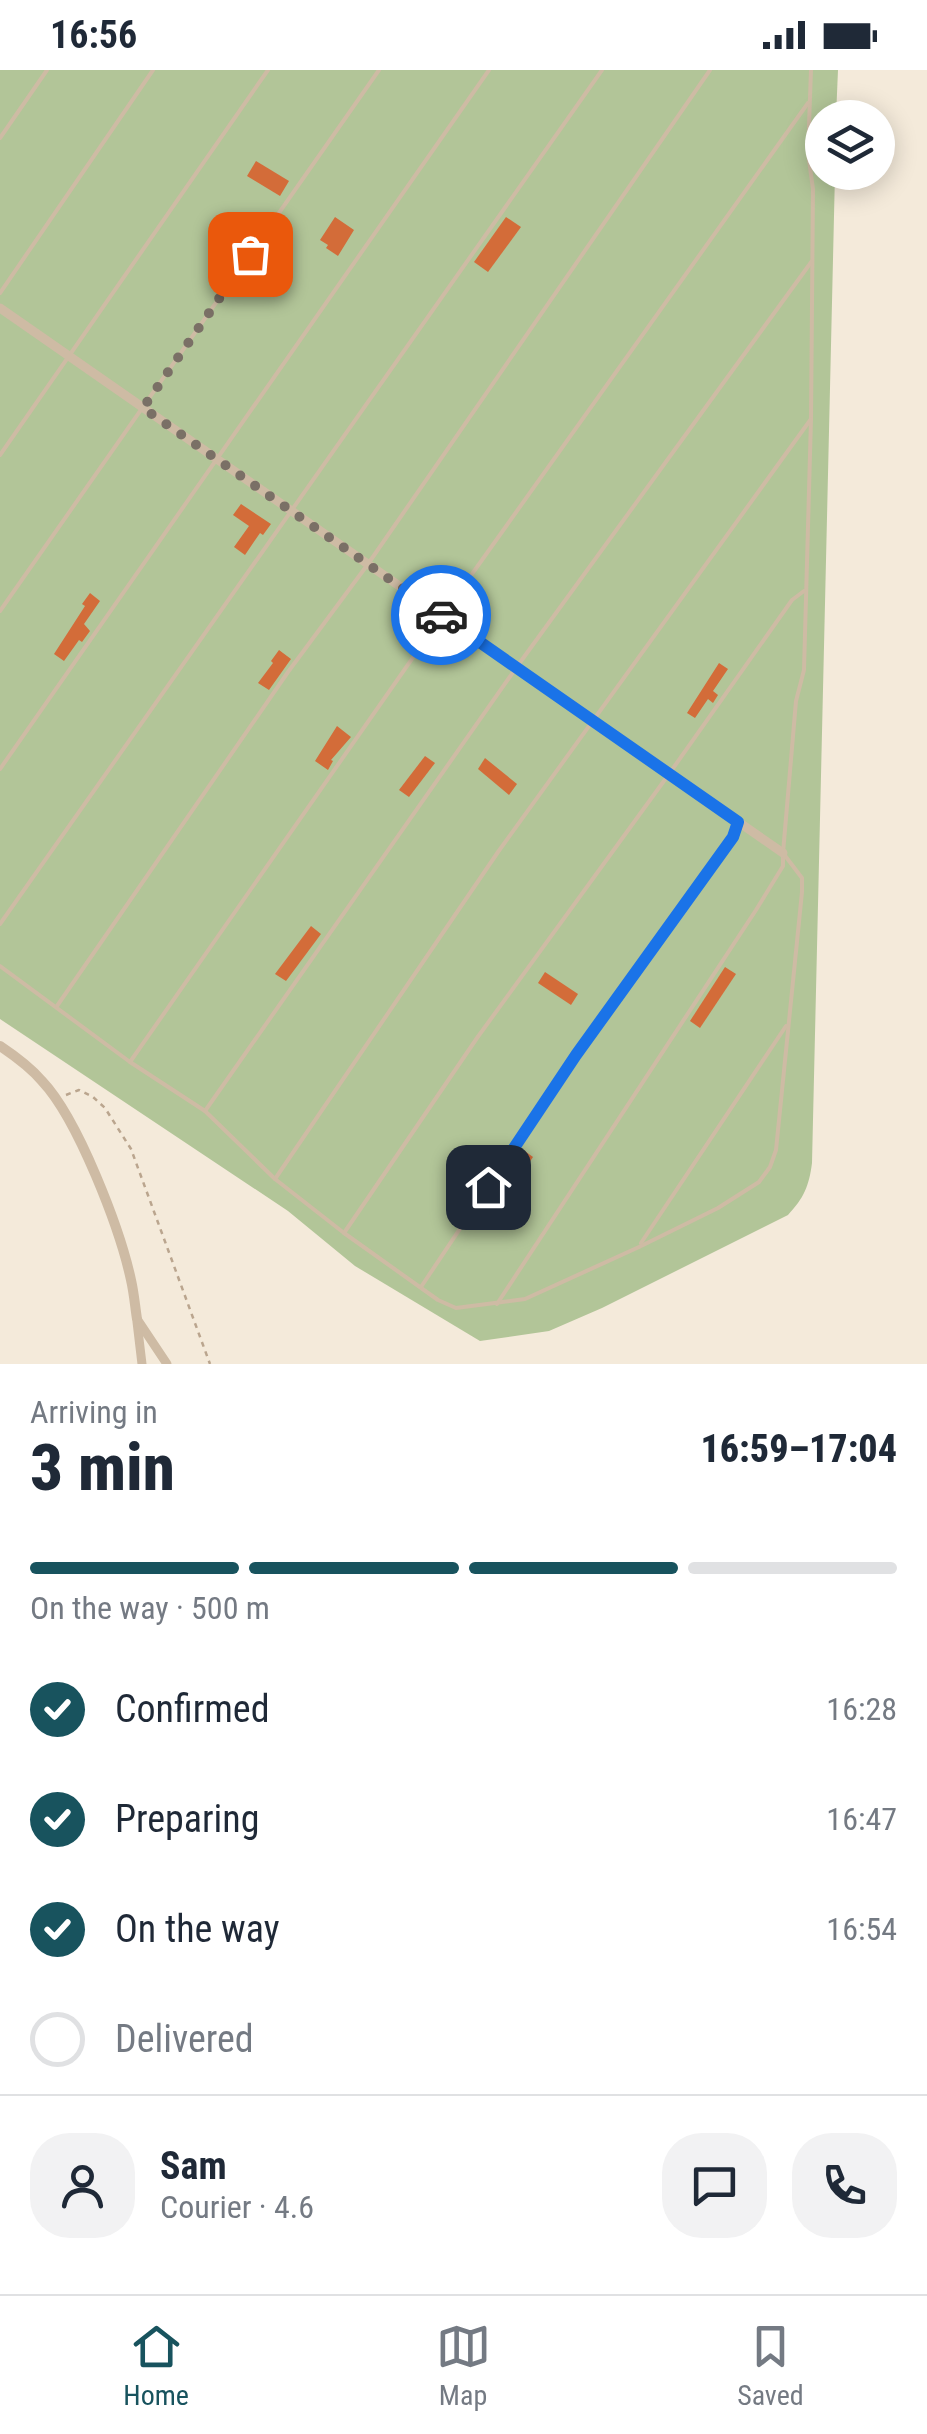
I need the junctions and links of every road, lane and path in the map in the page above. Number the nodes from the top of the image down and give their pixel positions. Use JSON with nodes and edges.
{"nodes":[{"id":1,"x":47,"y":70,"type":"edge"},
{"id":2,"x":153,"y":70,"type":"edge"},
{"id":3,"x":268,"y":70,"type":"edge"},
{"id":4,"x":379,"y":70,"type":"edge"},
{"id":5,"x":490,"y":70,"type":"edge"},
{"id":6,"x":602,"y":70,"type":"edge"},
{"id":7,"x":710,"y":70,"type":"edge"},
{"id":8,"x":811,"y":70,"type":"edge"},
{"id":9,"x":810,"y":100,"type":"edge"},
{"id":10,"x":805,"y":107,"type":"edge"},
{"id":11,"x":0,"y":138,"type":"edge"},
{"id":12,"x":813,"y":190,"type":"edge"},
{"id":13,"x":813,"y":260,"type":"junction"},
{"id":14,"x":0,"y":294,"type":"edge"},
{"id":15,"x":0,"y":308,"type":"edge"},
{"id":16,"x":69,"y":357,"type":"junction"},
{"id":17,"x":143,"y":408,"type":"junction"},
{"id":18,"x":812,"y":419,"type":"junction"},
{"id":19,"x":0,"y":455,"type":"edge"},
{"id":20,"x":218,"y":459,"type":"junction"},
{"id":21,"x":292,"y":511,"type":"junction"},
{"id":22,"x":368,"y":564,"type":"junction"},
{"id":23,"x":806,"y":589,"type":"junction"},
{"id":24,"x":0,"y":611,"type":"edge"},
{"id":25,"x":442,"y":616,"type":"junction"},
{"id":26,"x":516,"y":668,"type":"junction"},
{"id":27,"x":593,"y":721,"type":"junction"},
{"id":28,"x":0,"y":769,"type":"edge"},
{"id":29,"x":670,"y":774,"type":"junction"},
{"id":30,"x":738,"y":822,"type":"junction"},
{"id":31,"x":784,"y":853,"type":"junction"},
{"id":32,"x":0,"y":924,"type":"edge"},
{"id":33,"x":0,"y":966,"type":"edge"},
{"id":34,"x":57,"y":1006,"type":"junction"},
{"id":35,"x":787,"y":1024,"type":"junction"},
{"id":36,"x":0,"y":1046,"type":"edge"},
{"id":37,"x":130,"y":1062,"type":"junction"},
{"id":38,"x":56,"y":1098,"type":"junction"},
{"id":39,"x":205,"y":1111,"type":"junction"},
{"id":40,"x":275,"y":1179,"type":"junction"},
{"id":41,"x":344,"y":1233,"type":"junction"},
{"id":42,"x":639,"y":1247,"type":"junction"},
{"id":43,"x":422,"y":1286,"type":"junction"},
{"id":44,"x":497,"y":1304,"type":"junction"},
{"id":45,"x":137,"y":1319,"type":"junction"},
{"id":46,"x":142,"y":1364,"type":"edge"},
{"id":47,"x":166,"y":1364,"type":"edge"},
{"id":48,"x":210,"y":1364,"type":"edge"}],
"edges":[{"from":1,"to":11,"type":"lane"},
{"from":2,"to":14,"type":"lane"},
{"from":3,"to":16,"type":"lane"},
{"from":4,"to":17,"type":"lane"},
{"from":5,"to":20,"type":"lane"},
{"from":6,"to":21,"type":"lane"},
{"from":7,"to":22,"type":"lane"},
{"from":8,"to":9,"type":"lane"},
{"from":10,"to":25,"type":"lane"},
{"from":12,"to":13,"type":"lane"},
{"from":13,"to":18,"type":"lane"},
{"from":13,"to":26,"type":"lane"},
{"from":15,"to":16,"type":"street"},
{"from":16,"to":17,"type":"street"},
{"from":16,"to":19,"type":"lane"},
{"from":17,"to":20,"type":"street"},
{"from":17,"to":24,"type":"lane"},
{"from":18,"to":23,"type":"lane"},
{"from":18,"to":27,"type":"lane"},
{"from":20,"to":21,"type":"street"},
{"from":20,"to":28,"type":"lane"},
{"from":21,"to":22,"type":"street"},
{"from":21,"to":32,"type":"lane"},
{"from":22,"to":25,"type":"street"},
{"from":22,"to":34,"type":"lane"},
{"from":23,"to":29,"type":"lane"},
{"from":23,"to":31,"type":"lane"},
{"from":25,"to":26,"type":"street"},
{"from":25,"to":37,"type":"lane"},
{"from":26,"to":27,"type":"street"},
{"from":26,"to":39,"type":"lane"},
{"from":27,"to":29,"type":"street"},
{"from":27,"to":40,"type":"lane"},
{"from":29,"to":30,"type":"street"},
{"from":29,"to":41,"type":"lane"},
{"from":30,"to":31,"type":"street"},
{"from":30,"to":43,"type":"lane"},
{"from":31,"to":35,"type":"lane"},
{"from":31,"to":44,"type":"lane"},
{"from":33,"to":34,"type":"lane"},
{"from":34,"to":37,"type":"lane"},
{"from":35,"to":42,"type":"lane"},
{"from":35,"to":42,"type":"lane"},
{"from":36,"to":38,"type":"street"},
{"from":37,"to":39,"type":"lane"},
{"from":38,"to":45,"type":"street"},
{"from":38,"to":48,"type":"path"},
{"from":39,"to":40,"type":"lane"},
{"from":40,"to":41,"type":"lane"},
{"from":41,"to":43,"type":"lane"},
{"from":42,"to":44,"type":"lane"},
{"from":43,"to":44,"type":"lane"},
{"from":45,"to":46,"type":"street"},
{"from":45,"to":47,"type":"street"}]}
